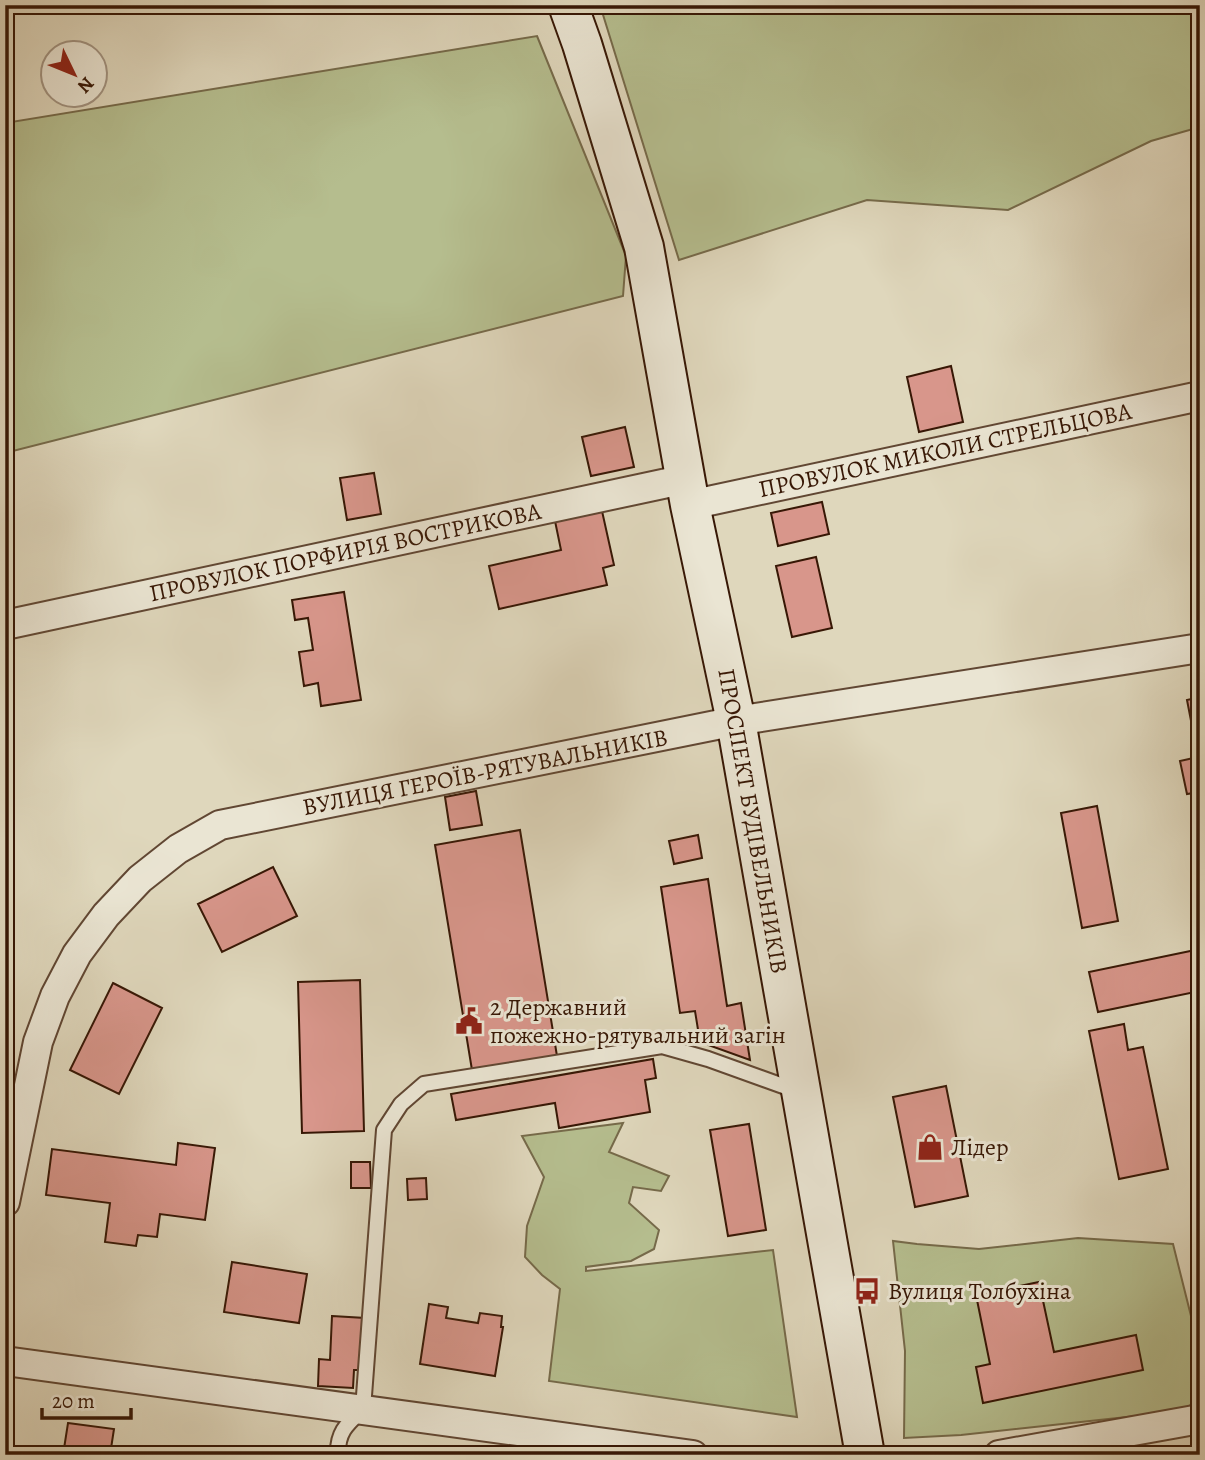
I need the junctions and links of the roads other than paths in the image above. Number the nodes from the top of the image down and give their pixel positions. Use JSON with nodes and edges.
{"nodes":[{"id":1,"x":568,"y":5,"type":"edge"},
{"id":2,"x":1200,"y":396,"type":"edge"},
{"id":3,"x":688,"y":491,"type":"junction"},
{"id":4,"x":5,"y":625,"type":"edge"},
{"id":5,"x":1200,"y":648,"type":"edge"},
{"id":6,"x":736,"y":721,"type":"junction"},
{"id":7,"x":802,"y":1093,"type":"junction"},
{"id":8,"x":5,"y":1202,"type":"edge"},
{"id":9,"x":5,"y":1361,"type":"edge"},
{"id":10,"x":363,"y":1409,"type":"junction"},
{"id":11,"x":1200,"y":1419,"type":"edge"},
{"id":12,"x":338,"y":1455,"type":"edge"},
{"id":13,"x":693,"y":1455,"type":"edge"},
{"id":14,"x":865,"y":1455,"type":"edge"},
{"id":15,"x":999,"y":1455,"type":"edge"}],
"edges":[{"from":1,"to":3,"type":"street","name":"ПРОСПЕКТ БУДІВЕЛЬНИКІВ"},
{"from":2,"to":3,"type":"street","name":"ПРОВУЛОК МИКОЛИ СТРЕЛЬЦОВА"},
{"from":3,"to":4,"type":"street","name":"ПРОВУЛОК ПОРФИРІЯ ВОСТРИКОВА"},
{"from":3,"to":6,"type":"street","name":"ПРОСПЕКТ БУДІВЕЛЬНИКІВ"},
{"from":5,"to":6,"type":"street","name":"ВУЛИЦЯ ГЕРОЇВ-РЯТУВАЛЬНИКІВ"},
{"from":6,"to":7,"type":"street","name":"ПРОСПЕКТ БУДІВЕЛЬНИКІВ"},
{"from":6,"to":8,"type":"street","name":"ВУЛИЦЯ ГЕРОЇВ-РЯТУВАЛЬНИКІВ"},
{"from":7,"to":10,"type":"lane"},
{"from":7,"to":14,"type":"street","name":"ПРОСПЕКТ БУДІВЕЛЬНИКІВ"},
{"from":9,"to":10,"type":"street"},
{"from":10,"to":12,"type":"lane"},
{"from":10,"to":13,"type":"street"},
{"from":11,"to":15,"type":"street"}]}
